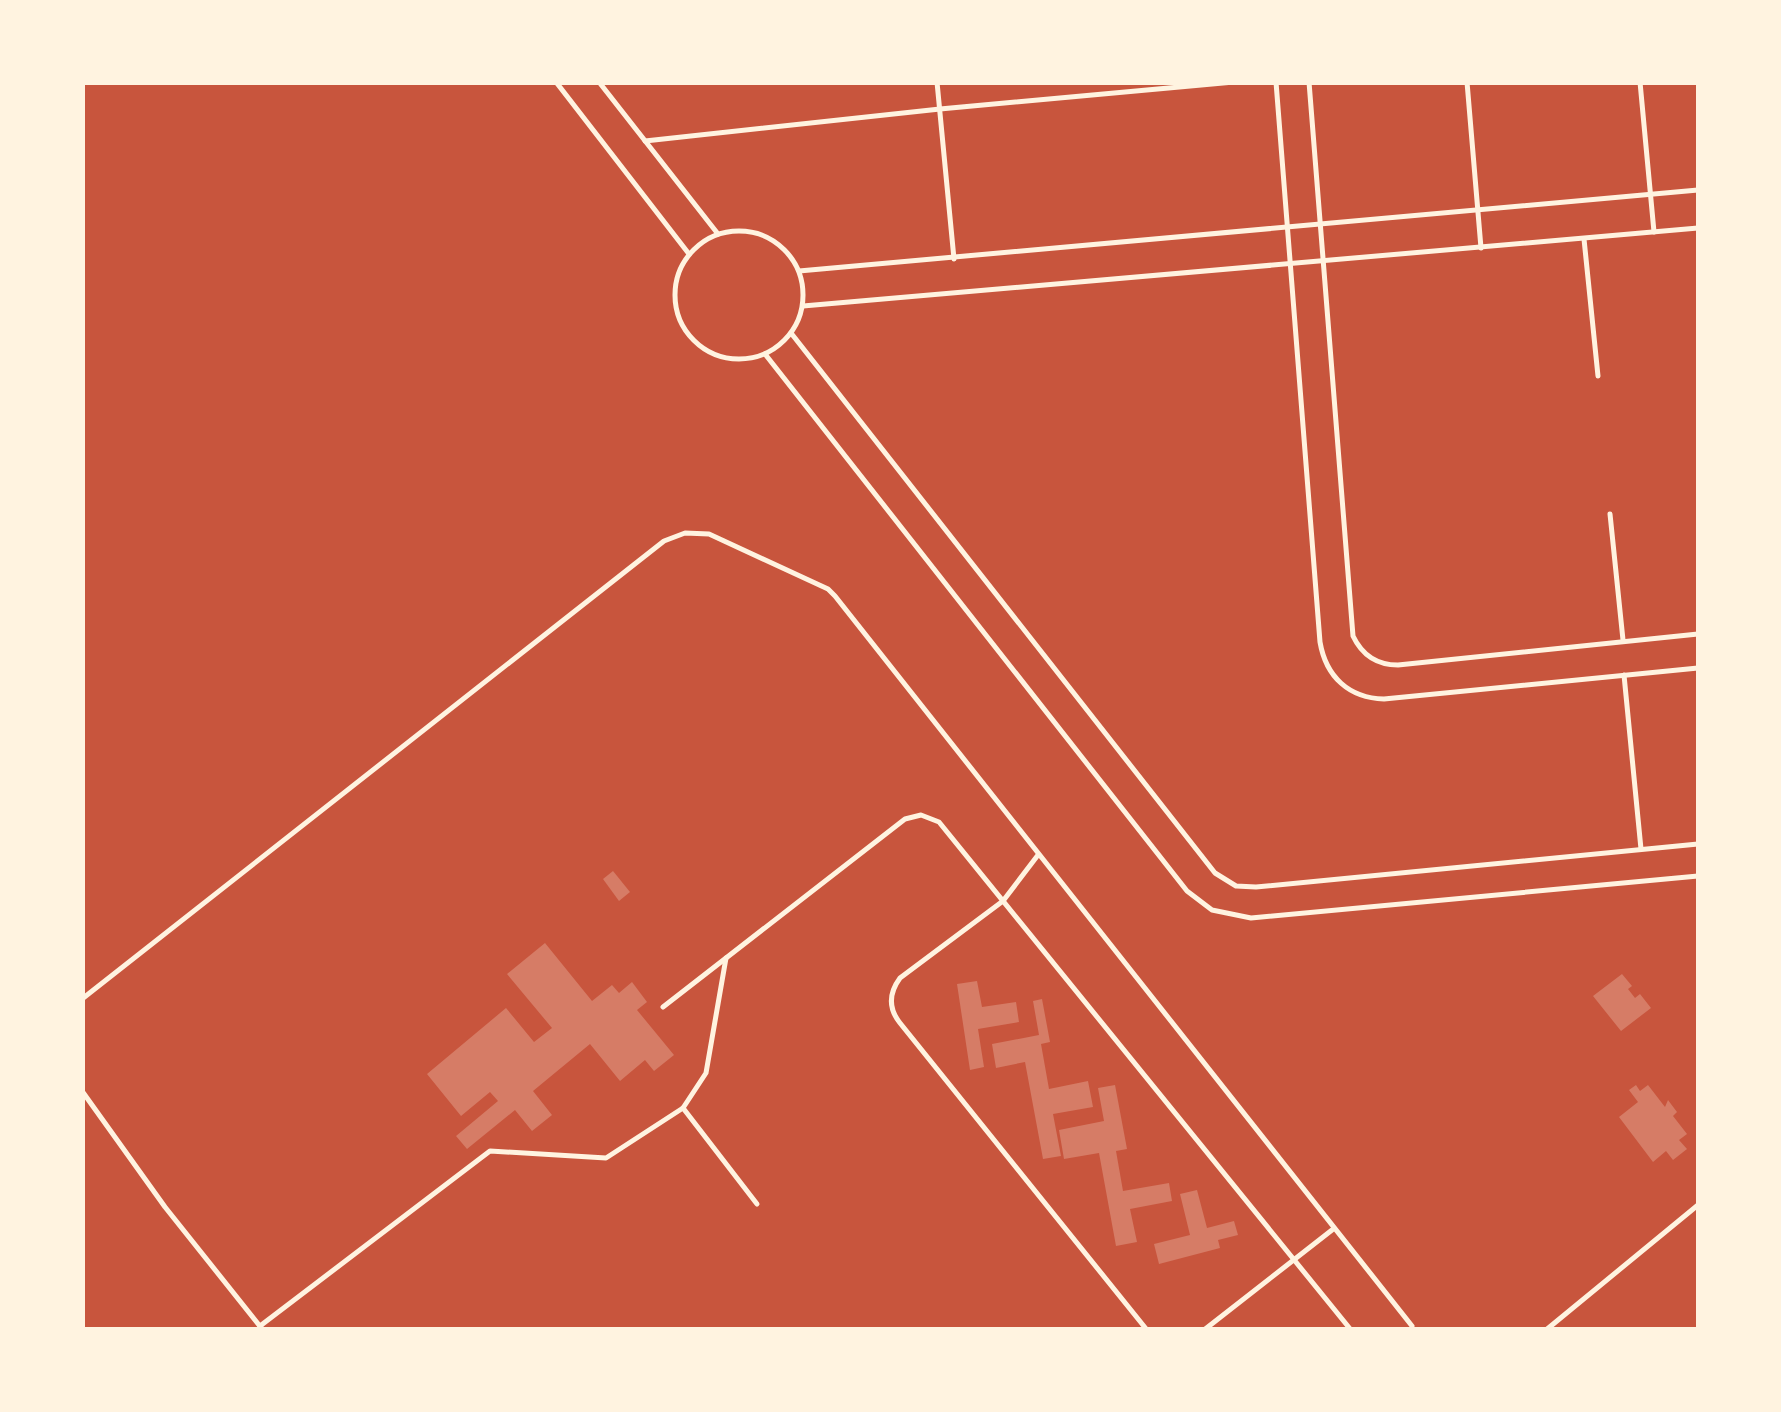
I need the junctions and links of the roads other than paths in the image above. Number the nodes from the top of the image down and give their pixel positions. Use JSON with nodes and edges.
{"nodes":[{"id":1,"x":556,"y":82,"type":"edge"},
{"id":2,"x":599,"y":82,"type":"edge"},
{"id":3,"x":937,"y":82,"type":"edge"},
{"id":4,"x":1234,"y":82,"type":"edge"},
{"id":5,"x":1276,"y":82,"type":"edge"},
{"id":6,"x":1309,"y":82,"type":"edge"},
{"id":7,"x":1467,"y":82,"type":"edge"},
{"id":8,"x":1640,"y":82,"type":"edge"},
{"id":9,"x":940,"y":109,"type":"junction"},
{"id":10,"x":646,"y":142,"type":"junction"},
{"id":11,"x":1698,"y":190,"type":"edge"},
{"id":12,"x":1651,"y":195,"type":"junction"},
{"id":13,"x":1478,"y":212,"type":"junction"},
{"id":14,"x":1320,"y":227,"type":"junction"},
{"id":15,"x":1698,"y":228,"type":"edge"},
{"id":16,"x":1287,"y":230,"type":"junction"},
{"id":17,"x":1654,"y":232,"type":"junction"},
{"id":18,"x":718,"y":234,"type":"junction"},
{"id":19,"x":1584,"y":239,"type":"junction"},
{"id":20,"x":1481,"y":248,"type":"junction"},
{"id":21,"x":689,"y":254,"type":"junction"},
{"id":22,"x":954,"y":258,"type":"junction"},
{"id":23,"x":1323,"y":263,"type":"junction"},
{"id":24,"x":1290,"y":266,"type":"junction"},
{"id":25,"x":799,"y":271,"type":"junction"},
{"id":26,"x":802,"y":306,"type":"junction"},
{"id":27,"x":791,"y":333,"type":"junction"},
{"id":28,"x":766,"y":354,"type":"junction"},
{"id":29,"x":1598,"y":376,"type":"dead end"},
{"id":30,"x":1610,"y":514,"type":"dead end"},
{"id":31,"x":1698,"y":634,"type":"edge"},
{"id":32,"x":1623,"y":642,"type":"junction"},
{"id":33,"x":1698,"y":668,"type":"edge"},
{"id":34,"x":1624,"y":675,"type":"junction"},
{"id":35,"x":1698,"y":844,"type":"edge"},
{"id":36,"x":1641,"y":849,"type":"junction"},
{"id":37,"x":1038,"y":855,"type":"junction"},
{"id":38,"x":1698,"y":876,"type":"edge"},
{"id":39,"x":1003,"y":901,"type":"junction"},
{"id":40,"x":726,"y":958,"type":"junction"},
{"id":41,"x":82,"y":998,"type":"edge"},
{"id":42,"x":663,"y":1007,"type":"dead end"},
{"id":43,"x":82,"y":1091,"type":"edge"},
{"id":44,"x":684,"y":1108,"type":"junction"},
{"id":45,"x":756,"y":1204,"type":"dead end"},
{"id":46,"x":1698,"y":1205,"type":"edge"},
{"id":47,"x":1333,"y":1230,"type":"junction"},
{"id":48,"x":1294,"y":1260,"type":"junction"},
{"id":49,"x":1412,"y":1326,"type":"dead end"},
{"id":50,"x":262,"y":1328,"type":"edge"},
{"id":51,"x":1147,"y":1330,"type":"edge"},
{"id":52,"x":1204,"y":1330,"type":"edge"},
{"id":53,"x":1351,"y":1330,"type":"edge"},
{"id":54,"x":1546,"y":1330,"type":"edge"}],
"edges":[{"from":1,"to":21,"type":"lane"},
{"from":2,"to":10,"type":"lane"},
{"from":3,"to":9,"type":"lane"},
{"from":4,"to":9,"type":"lane"},
{"from":5,"to":16,"type":"lane"},
{"from":6,"to":14,"type":"lane"},
{"from":7,"to":13,"type":"lane"},
{"from":8,"to":12,"type":"lane"},
{"from":9,"to":10,"type":"lane"},
{"from":9,"to":22,"type":"lane"},
{"from":10,"to":18,"type":"lane"},
{"from":11,"to":12,"type":"lane"},
{"from":12,"to":13,"type":"lane"},
{"from":12,"to":17,"type":"lane"},
{"from":13,"to":14,"type":"lane"},
{"from":13,"to":20,"type":"lane"},
{"from":14,"to":16,"type":"lane"},
{"from":14,"to":23,"type":"lane"},
{"from":15,"to":17,"type":"lane"},
{"from":16,"to":22,"type":"lane"},
{"from":16,"to":24,"type":"lane"},
{"from":17,"to":19,"type":"lane"},
{"from":18,"to":21,"type":"lane"},
{"from":18,"to":25,"type":"lane"},
{"from":19,"to":20,"type":"lane"},
{"from":19,"to":29,"type":"lane"},
{"from":20,"to":23,"type":"lane"},
{"from":21,"to":28,"type":"lane"},
{"from":22,"to":25,"type":"lane"},
{"from":23,"to":24,"type":"lane"},
{"from":23,"to":32,"type":"lane"},
{"from":24,"to":26,"type":"lane"},
{"from":24,"to":34,"type":"lane"},
{"from":25,"to":26,"type":"lane"},
{"from":26,"to":27,"type":"lane"},
{"from":27,"to":28,"type":"lane"},
{"from":27,"to":36,"type":"lane"},
{"from":28,"to":38,"type":"lane"},
{"from":30,"to":32,"type":"lane"},
{"from":31,"to":32,"type":"lane"},
{"from":33,"to":34,"type":"lane"},
{"from":34,"to":36,"type":"lane"},
{"from":35,"to":36,"type":"lane"},
{"from":37,"to":39,"type":"lane"},
{"from":37,"to":41,"type":"lane"},
{"from":37,"to":47,"type":"lane"},
{"from":39,"to":40,"type":"lane"},
{"from":39,"to":48,"type":"lane"},
{"from":39,"to":51,"type":"lane"},
{"from":40,"to":42,"type":"lane"},
{"from":40,"to":44,"type":"lane"},
{"from":43,"to":50,"type":"lane"},
{"from":44,"to":45,"type":"lane"},
{"from":44,"to":50,"type":"lane"},
{"from":46,"to":54,"type":"lane"},
{"from":47,"to":48,"type":"lane"},
{"from":47,"to":49,"type":"lane"},
{"from":48,"to":52,"type":"lane"},
{"from":48,"to":53,"type":"lane"}]}
